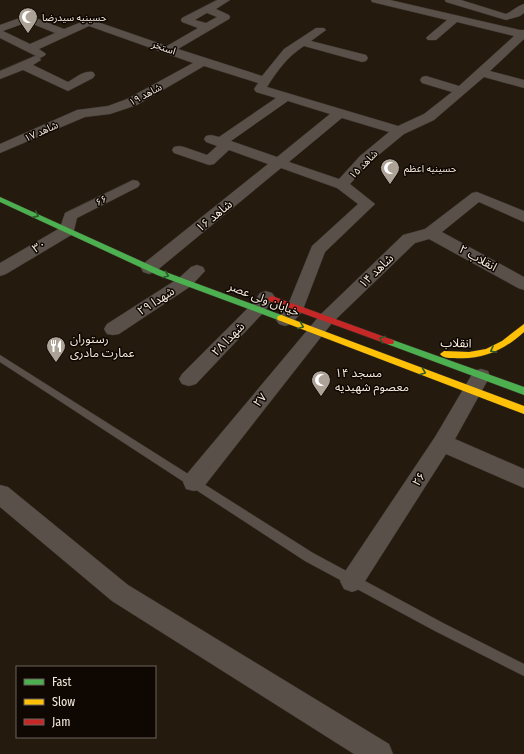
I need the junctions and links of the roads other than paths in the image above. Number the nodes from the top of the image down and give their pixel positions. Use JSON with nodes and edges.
{"nodes":[{"id":1,"x":224,"y":0,"type":"edge"},
{"id":2,"x":376,"y":0,"type":"edge"},
{"id":3,"x":450,"y":0,"type":"edge"},
{"id":4,"x":524,"y":7,"type":"edge"},
{"id":5,"x":207,"y":10,"type":"junction"},
{"id":6,"x":0,"y":18,"type":"edge"},
{"id":7,"x":456,"y":18,"type":"junction"},
{"id":8,"x":14,"y":24,"type":"junction"},
{"id":9,"x":206,"y":27,"type":"junction"},
{"id":10,"x":0,"y":29,"type":"edge"},
{"id":11,"x":320,"y":30,"type":"dead end"},
{"id":12,"x":64,"y":33,"type":"junction"},
{"id":13,"x":0,"y":34,"type":"edge"},
{"id":14,"x":523,"y":34,"type":"edge"},
{"id":15,"x":432,"y":38,"type":"dead end"},
{"id":16,"x":302,"y":42,"type":"junction"},
{"id":17,"x":29,"y":49,"type":"junction"},
{"id":18,"x":170,"y":49,"type":"junction"},
{"id":19,"x":362,"y":58,"type":"dead end"},
{"id":20,"x":203,"y":62,"type":"junction"},
{"id":21,"x":23,"y":65,"type":"junction"},
{"id":22,"x":481,"y":72,"type":"junction"},
{"id":23,"x":0,"y":75,"type":"edge"},
{"id":24,"x":89,"y":75,"type":"dead end"},
{"id":25,"x":426,"y":80,"type":"dead end"},
{"id":26,"x":265,"y":81,"type":"junction"},
{"id":27,"x":524,"y":84,"type":"edge"},
{"id":28,"x":461,"y":91,"type":"junction"},
{"id":29,"x":286,"y":97,"type":"junction"},
{"id":30,"x":82,"y":113,"type":"joint"},
{"id":31,"x":340,"y":113,"type":"junction"},
{"id":32,"x":399,"y":131,"type":"junction"},
{"id":33,"x":219,"y":142,"type":"junction"},
{"id":34,"x":0,"y":149,"type":"edge"},
{"id":35,"x":179,"y":150,"type":"dead end"},
{"id":36,"x":278,"y":163,"type":"junction"},
{"id":37,"x":132,"y":184,"type":"dead end"},
{"id":38,"x":342,"y":185,"type":"junction"},
{"id":39,"x":0,"y":199,"type":"edge"},
{"id":40,"x":524,"y":216,"type":"edge"},
{"id":41,"x":71,"y":220,"type":"junction"},
{"id":42,"x":431,"y":233,"type":"junction"},
{"id":43,"x":159,"y":260,"type":"junction"},
{"id":44,"x":0,"y":270,"type":"edge"},
{"id":45,"x":194,"y":274,"type":"junction"},
{"id":46,"x":524,"y":284,"type":"edge"},
{"id":47,"x":261,"y":300,"type":"junction"},
{"id":48,"x":296,"y":308,"type":"junction"},
{"id":49,"x":285,"y":320,"type":"junction"},
{"id":50,"x":320,"y":325,"type":"junction"},
{"id":51,"x":524,"y":327,"type":"edge"},
{"id":52,"x":113,"y":329,"type":"dead end"},
{"id":53,"x":419,"y":353,"type":"junction"},
{"id":54,"x":0,"y":358,"type":"edge"},
{"id":55,"x":408,"y":366,"type":"junction"},
{"id":56,"x":189,"y":379,"type":"dead end"},
{"id":57,"x":477,"y":383,"type":"junction"},
{"id":58,"x":524,"y":391,"type":"edge"},
{"id":59,"x":524,"y":410,"type":"edge"},
{"id":60,"x":442,"y":443,"type":"junction"},
{"id":61,"x":524,"y":479,"type":"edge"},
{"id":62,"x":194,"y":482,"type":"junction"},
{"id":63,"x":0,"y":494,"type":"edge"},
{"id":64,"x":352,"y":581,"type":"junction"},
{"id":65,"x":524,"y":670,"type":"edge"},
{"id":66,"x":379,"y":754,"type":"edge"}],
"edges":[{"from":1,"to":5,"type":"street"},
{"from":2,"to":7,"type":"street"},
{"from":3,"to":4,"type":"street"},
{"from":5,"to":9,"type":"street"},
{"from":5,"to":9,"type":"street"},
{"from":6,"to":8,"type":"street"},
{"from":7,"to":14,"type":"street"},
{"from":7,"to":15,"type":"street"},
{"from":8,"to":10,"type":"street"},
{"from":8,"to":12,"type":"street"},
{"from":9,"to":18,"type":"street"},
{"from":11,"to":16,"type":"street"},
{"from":12,"to":17,"type":"street","name":"استخر"},
{"from":12,"to":18,"type":"street","name":"استخر"},
{"from":13,"to":17,"type":"street"},
{"from":14,"to":22,"type":"street","name":"شاهد ۱۵"},
{"from":16,"to":19,"type":"street"},
{"from":16,"to":26,"type":"street"},
{"from":17,"to":21,"type":"street"},
{"from":18,"to":20,"type":"street","name":"استخر"},
{"from":20,"to":26,"type":"street","name":"استخر"},
{"from":20,"to":30,"type":"street","name":"شاهد ۱۹"},
{"from":21,"to":23,"type":"street"},
{"from":21,"to":24,"type":"street"},
{"from":22,"to":27,"type":"street"},
{"from":22,"to":28,"type":"street","name":"شاهد ۱۵"},
{"from":25,"to":28,"type":"street"},
{"from":26,"to":29,"type":"street"},
{"from":28,"to":32,"type":"street","name":"شاهد ۱۵"},
{"from":29,"to":31,"type":"street"},
{"from":29,"to":33,"type":"street"},
{"from":30,"to":34,"type":"street","name":"شاهد ۱۷"},
{"from":31,"to":32,"type":"street"},
{"from":31,"to":36,"type":"street","name":"شاهد ۱۶"},
{"from":32,"to":38,"type":"street","name":"شاهد ۱۵"},
{"from":33,"to":35,"type":"street"},
{"from":33,"to":36,"type":"street"},
{"from":36,"to":38,"type":"street"},
{"from":36,"to":43,"type":"street","name":"شاهد ۱۶"},
{"from":37,"to":41,"type":"street","name":"۶۶"},
{"from":38,"to":48,"type":"street","name":"شاهد ۱۵"},
{"from":39,"to":41,"type":"main road","name":"خیابان ولی عصر","one_way":true},
{"from":40,"to":42,"type":"street"},
{"from":41,"to":43,"type":"main road","name":"خیابان ولی عصر"},
{"from":41,"to":44,"type":"street","name":"۳۰"},
{"from":42,"to":46,"type":"street","name":"انقلاب ۲"},
{"from":42,"to":50,"type":"street","name":"شاهد ۱۴"},
{"from":43,"to":45,"type":"main road","name":"خیابان ولی عصر","one_way":true},
{"from":45,"to":47,"type":"main road","name":"خیابان ولی عصر"},
{"from":45,"to":52,"type":"street","name":"شهدا ۲۹"},
{"from":47,"to":48,"type":"main road","name":"خیابان ولی عصر"},
{"from":47,"to":49,"type":"main road","name":"خیابان ولی عصر"},
{"from":47,"to":56,"type":"street","name":"شهدا ۲۸"},
{"from":48,"to":49,"type":"street","name":"شاهد ۱۵"},
{"from":48,"to":50,"type":"main road","name":"خیابان ولی عصر"},
{"from":49,"to":50,"type":"main road","name":"خیابان ولی عصر","one_way":true},
{"from":53,"to":50,"type":"main road","name":"خیابان ولی عصر","one_way":true},
{"from":50,"to":55,"type":"main road","name":"خیابان ولی عصر"},
{"from":50,"to":62,"type":"street","name":"۲۷"},
{"from":51,"to":53,"type":"main road","name":"انقلاب","one_way":true},
{"from":53,"to":55,"type":"main road"},
{"from":53,"to":57,"type":"main road","name":"خیابان ولی عصر"},
{"from":54,"to":62,"type":"lane"},
{"from":55,"to":57,"type":"main road","name":"خیابان ولی عصر","one_way":true},
{"from":57,"to":58,"type":"main road","name":"خیابان ولی عصر"},
{"from":57,"to":59,"type":"main road","name":"خیابان ولی عصر"},
{"from":57,"to":60,"type":"street","name":"۲۶"},
{"from":60,"to":61,"type":"street"},
{"from":60,"to":64,"type":"street","name":"۲۶"},
{"from":62,"to":64,"type":"lane"},
{"from":63,"to":66,"type":"street"},
{"from":64,"to":65,"type":"lane"}]}
